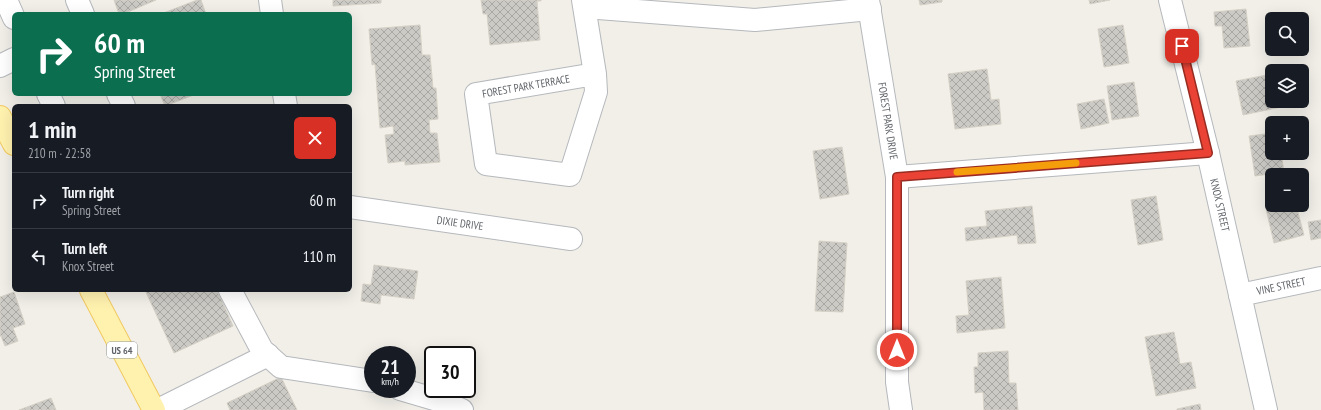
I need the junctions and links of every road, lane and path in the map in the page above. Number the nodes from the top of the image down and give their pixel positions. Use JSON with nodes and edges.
{"nodes":[{"id":1,"x":6,"y":0,"type":"edge"},
{"id":2,"x":77,"y":0,"type":"edge"},
{"id":3,"x":270,"y":0,"type":"edge"},
{"id":4,"x":1170,"y":0,"type":"edge"},
{"id":5,"x":584,"y":4,"type":"edge"},
{"id":6,"x":869,"y":5,"type":"edge"},
{"id":7,"x":705,"y":8,"type":"edge"},
{"id":8,"x":82,"y":12,"type":"edge"},
{"id":9,"x":272,"y":12,"type":"edge"},
{"id":10,"x":12,"y":14,"type":"edge"},
{"id":11,"x":12,"y":60,"type":"edge"},
{"id":12,"x":0,"y":66,"type":"edge"},
{"id":13,"x":595,"y":74,"type":"junction"},
{"id":14,"x":0,"y":117,"type":"edge"},
{"id":15,"x":12,"y":140,"type":"edge"},
{"id":16,"x":1208,"y":153,"type":"junction"},
{"id":17,"x":897,"y":177,"type":"junction"},
{"id":18,"x":352,"y":207,"type":"edge"},
{"id":19,"x":571,"y":239,"type":"dead end"},
{"id":20,"x":1321,"y":278,"type":"edge"},
{"id":21,"x":92,"y":292,"type":"edge"},
{"id":22,"x":231,"y":292,"type":"edge"},
{"id":23,"x":1240,"y":295,"type":"junction"},
{"id":24,"x":268,"y":355,"type":"junction"},
{"id":25,"x":364,"y":381,"type":"edge"},
{"id":26,"x":416,"y":394,"type":"edge"},
{"id":27,"x":403,"y":398,"type":"edge"},
{"id":28,"x":154,"y":410,"type":"edge"},
{"id":29,"x":158,"y":410,"type":"edge"},
{"id":30,"x":408,"y":410,"type":"edge"},
{"id":31,"x":462,"y":410,"type":"edge"},
{"id":32,"x":901,"y":410,"type":"edge"},
{"id":33,"x":1266,"y":410,"type":"edge"}],
"edges":[{"from":1,"to":10,"type":"street"},
{"from":2,"to":8,"type":"street"},
{"from":3,"to":9,"type":"street"},
{"from":4,"to":16,"type":"street","name":"KNOX STREET"},
{"from":5,"to":7,"type":"street","name":"FOREST PARK TERRACE"},
{"from":5,"to":13,"type":"street","name":"FOREST PARK TERRACE"},
{"from":6,"to":7,"type":"street","name":"FOREST PARK TERRACE"},
{"from":6,"to":17,"type":"street","name":"FOREST PARK DRIVE"},
{"from":11,"to":12,"type":"street"},
{"from":13,"to":13,"type":"street","name":"FOREST PARK TERRACE"},
{"from":14,"to":15,"type":"main road"},
{"from":16,"to":17,"type":"street"},
{"from":16,"to":23,"type":"street","name":"KNOX STREET"},
{"from":17,"to":32,"type":"street","name":"FOREST PARK DRIVE"},
{"from":18,"to":19,"type":"street","name":"DIXIE DRIVE"},
{"from":20,"to":23,"type":"street","name":"VINE STREET"},
{"from":21,"to":28,"type":"main road","number":"US 64"},
{"from":22,"to":24,"type":"street"},
{"from":23,"to":33,"type":"street","name":"KNOX STREET"},
{"from":24,"to":25,"type":"street"},
{"from":24,"to":29,"type":"street"},
{"from":26,"to":31,"type":"street"},
{"from":27,"to":30,"type":"street"}]}
